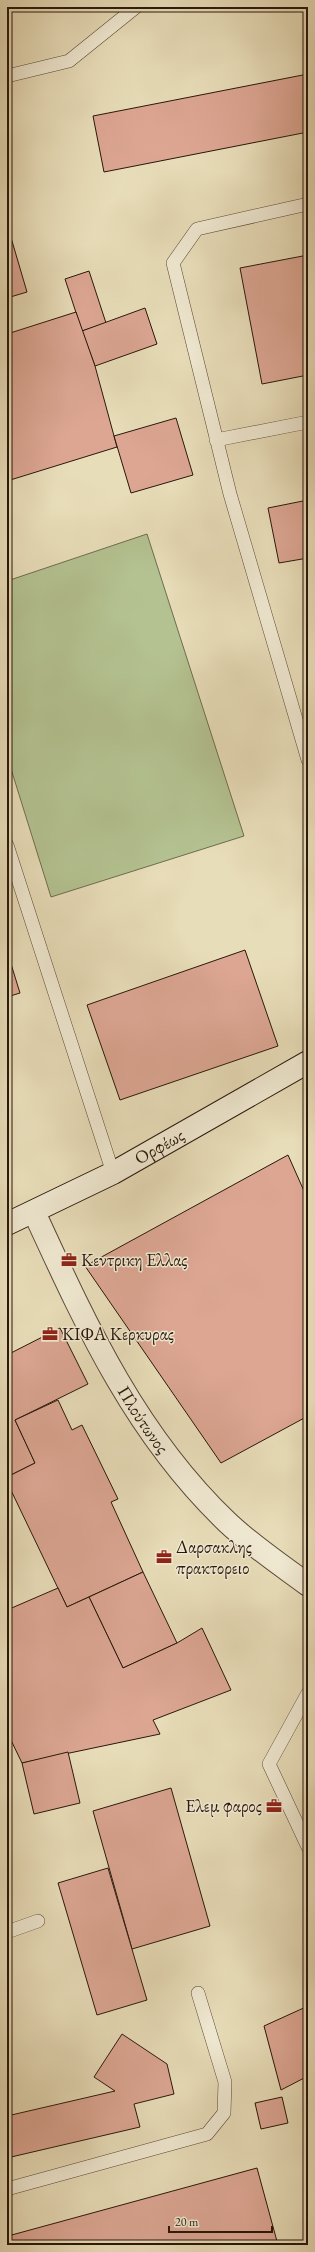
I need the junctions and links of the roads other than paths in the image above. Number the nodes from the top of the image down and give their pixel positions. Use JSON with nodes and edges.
{"nodes":[{"id":1,"x":136,"y":7,"type":"edge"},
{"id":2,"x":7,"y":76,"type":"edge"},
{"id":3,"x":308,"y":204,"type":"edge"},
{"id":4,"x":308,"y":422,"type":"edge"},
{"id":5,"x":216,"y":440,"type":"junction"},
{"id":6,"x":308,"y":760,"type":"edge"},
{"id":7,"x":7,"y":846,"type":"edge"},
{"id":8,"x":308,"y":1062,"type":"edge"},
{"id":9,"x":113,"y":1173,"type":"junction"},
{"id":10,"x":34,"y":1212,"type":"junction"},
{"id":11,"x":7,"y":1224,"type":"edge"},
{"id":12,"x":308,"y":1585,"type":"edge"},
{"id":13,"x":308,"y":1693,"type":"edge"},
{"id":14,"x":308,"y":1847,"type":"edge"},
{"id":15,"x":38,"y":1921,"type":"dead end"},
{"id":16,"x":7,"y":1932,"type":"edge"},
{"id":17,"x":198,"y":1993,"type":"dead end"},
{"id":18,"x":7,"y":2189,"type":"edge"}],
"edges":[{"from":1,"to":2,"type":"lane"},
{"from":3,"to":5,"type":"lane"},
{"from":4,"to":5,"type":"lane"},
{"from":5,"to":6,"type":"lane"},
{"from":7,"to":9,"type":"lane"},
{"from":8,"to":9,"type":"street","name":"Ορφέως"},
{"from":9,"to":10,"type":"street","name":"Ορφέως"},
{"from":10,"to":11,"type":"street","name":"Ορφέως"},
{"from":10,"to":12,"type":"street","name":"Πλούτωνος"},
{"from":13,"to":14,"type":"lane"},
{"from":15,"to":16,"type":"lane"},
{"from":17,"to":18,"type":"lane"}]}
